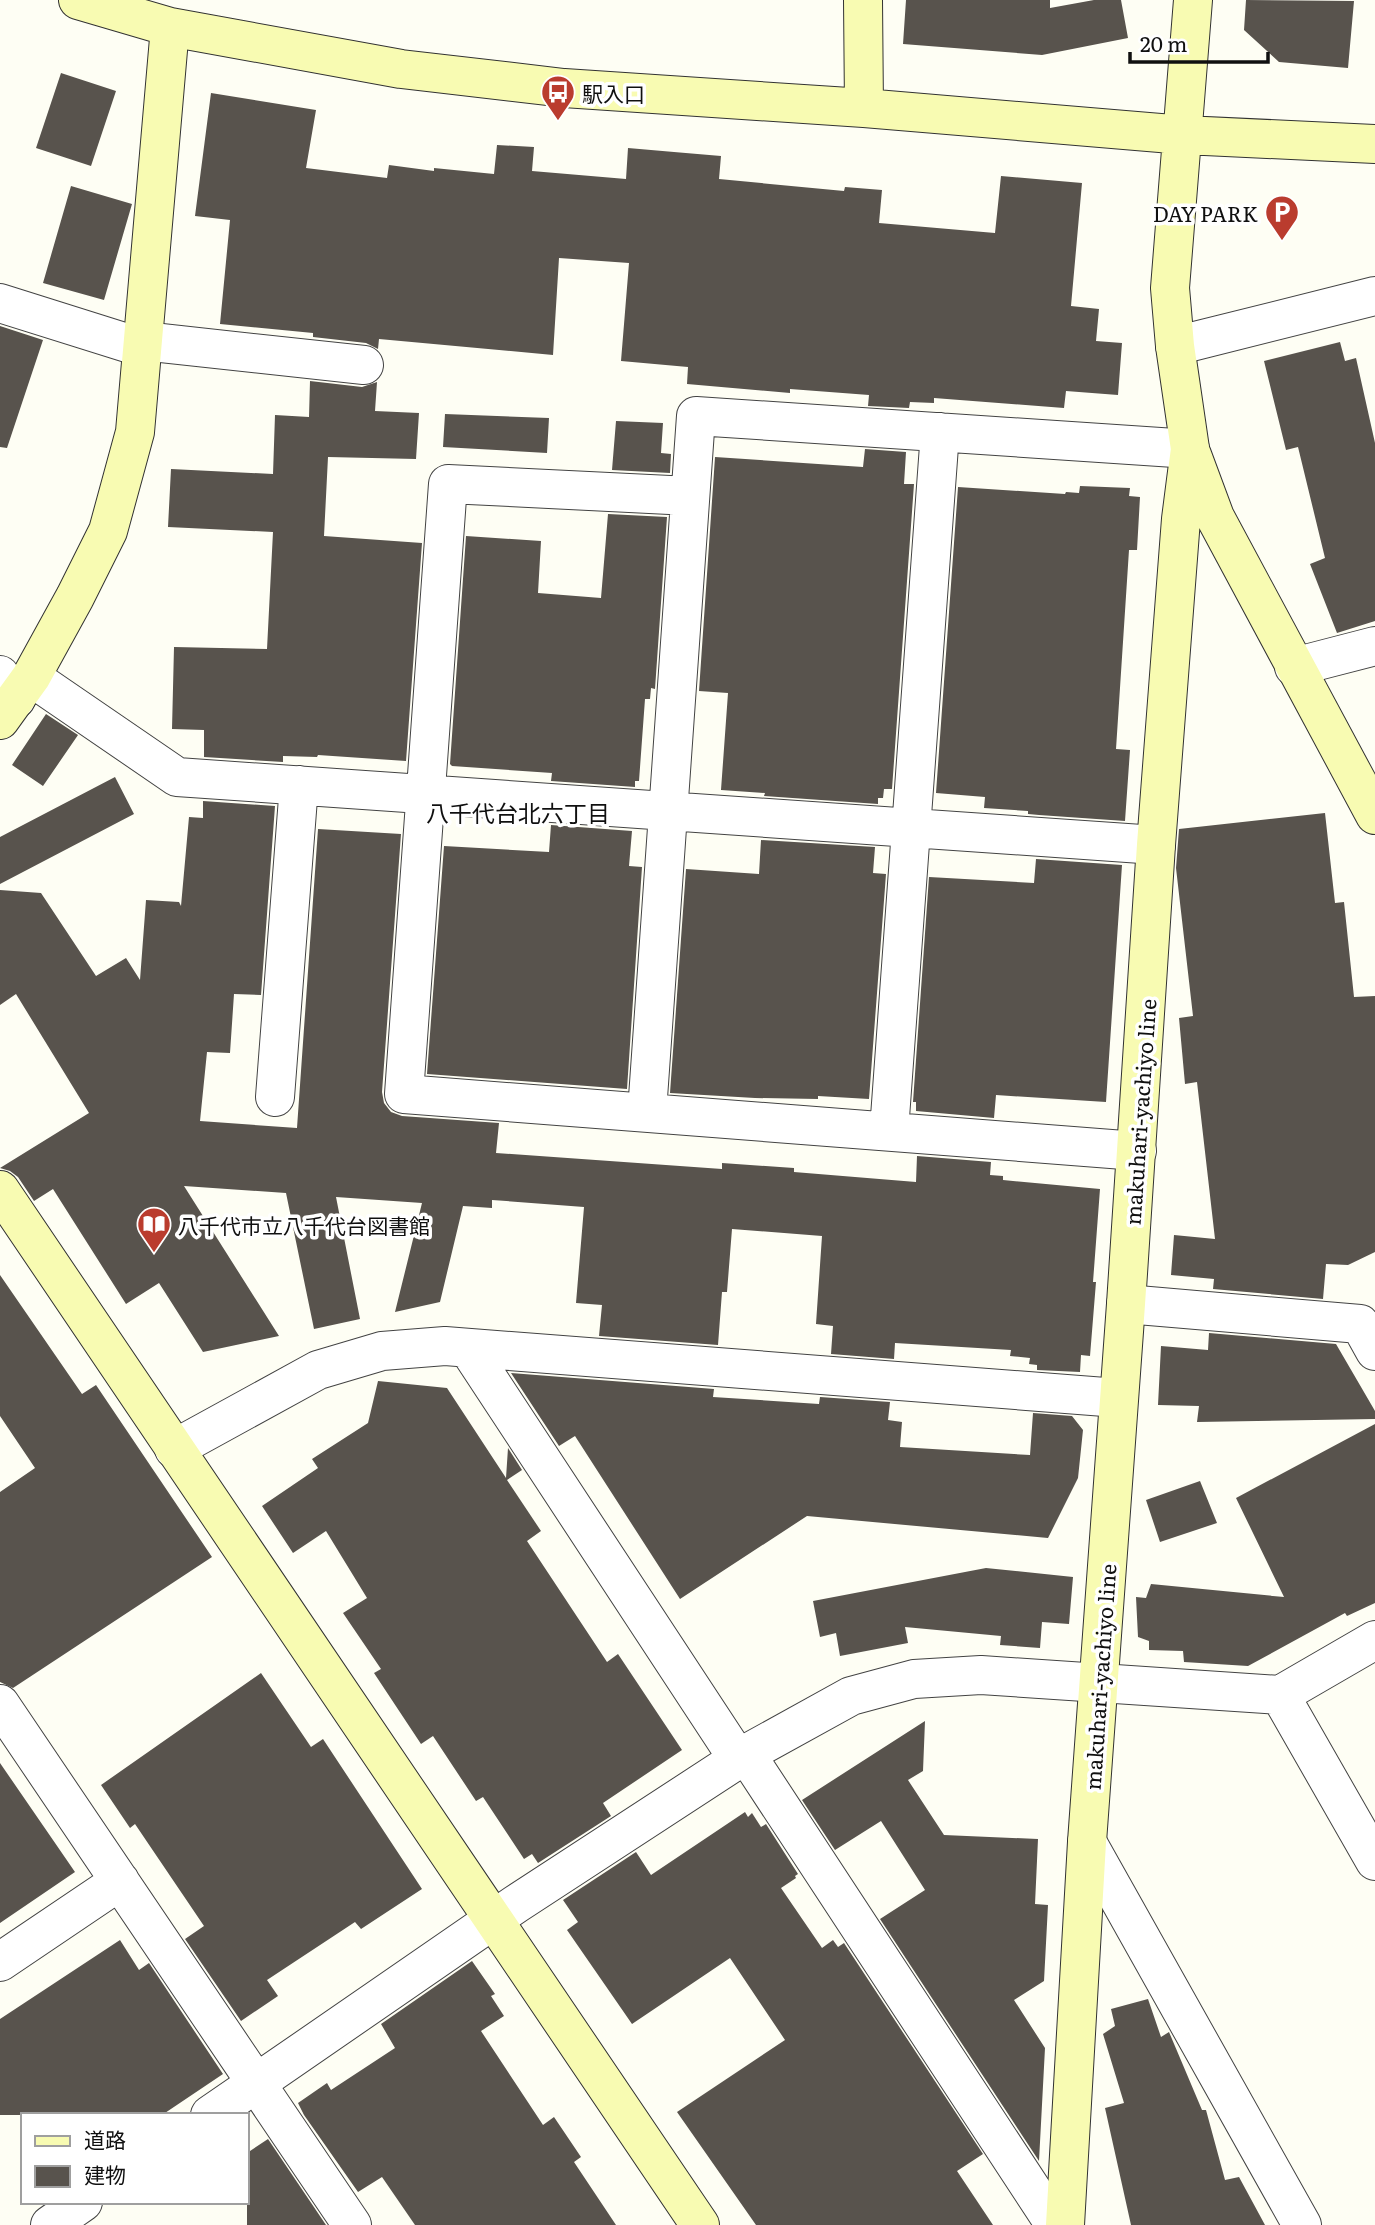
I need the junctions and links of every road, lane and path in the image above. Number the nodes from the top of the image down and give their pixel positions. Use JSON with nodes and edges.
{"nodes":[{"id":1,"x":78,"y":0,"type":"edge"},
{"id":2,"x":863,"y":0,"type":"edge"},
{"id":3,"x":1193,"y":0,"type":"edge"},
{"id":4,"x":170,"y":27,"type":"junction"},
{"id":5,"x":864,"y":108,"type":"junction"},
{"id":6,"x":1184,"y":135,"type":"junction"},
{"id":7,"x":1375,"y":144,"type":"edge"},
{"id":8,"x":1375,"y":296,"type":"edge"},
{"id":9,"x":0,"y":303,"type":"edge"},
{"id":10,"x":143,"y":344,"type":"junction"},
{"id":11,"x":1175,"y":346,"type":"junction"},
{"id":12,"x":363,"y":365,"type":"dead end"},
{"id":13,"x":940,"y":432,"type":"junction"},
{"id":14,"x":1190,"y":449,"type":"junction"},
{"id":15,"x":690,"y":496,"type":"junction"},
{"id":16,"x":1375,"y":646,"type":"edge"},
{"id":17,"x":1294,"y":667,"type":"junction"},
{"id":18,"x":12,"y":693,"type":"edge"},
{"id":19,"x":299,"y":785,"type":"junction"},
{"id":20,"x":426,"y":794,"type":"junction"},
{"id":21,"x":668,"y":811,"type":"junction"},
{"id":22,"x":1375,"y":816,"type":"edge"},
{"id":23,"x":911,"y":828,"type":"junction"},
{"id":24,"x":1156,"y":845,"type":"junction"},
{"id":25,"x":275,"y":1097,"type":"dead end"},
{"id":26,"x":647,"y":1112,"type":"junction"},
{"id":27,"x":889,"y":1131,"type":"junction"},
{"id":28,"x":1137,"y":1151,"type":"junction"},
{"id":29,"x":0,"y":1190,"type":"edge"},
{"id":30,"x":1126,"y":1304,"type":"junction"},
{"id":31,"x":468,"y":1349,"type":"junction"},
{"id":32,"x":1375,"y":1351,"type":"edge"},
{"id":33,"x":1118,"y":1398,"type":"junction"},
{"id":34,"x":174,"y":1449,"type":"junction"},
{"id":35,"x":1375,"y":1640,"type":"edge"},
{"id":36,"x":1099,"y":1684,"type":"junction"},
{"id":37,"x":1280,"y":1695,"type":"junction"},
{"id":38,"x":0,"y":1704,"type":"edge"},
{"id":39,"x":742,"y":1757,"type":"junction"},
{"id":40,"x":1087,"y":1842,"type":"junction"},
{"id":41,"x":1375,"y":1861,"type":"edge"},
{"id":42,"x":120,"y":1881,"type":"junction"},
{"id":43,"x":494,"y":1920,"type":"junction"},
{"id":44,"x":0,"y":1962,"type":"edge"},
{"id":45,"x":256,"y":2083,"type":"junction"},
{"id":46,"x":213,"y":2113,"type":"edge"},
{"id":47,"x":80,"y":2204,"type":"edge"},
{"id":48,"x":50,"y":2225,"type":"edge"},
{"id":49,"x":352,"y":2225,"type":"edge"},
{"id":50,"x":700,"y":2225,"type":"edge"},
{"id":51,"x":1055,"y":2225,"type":"edge"},
{"id":52,"x":1065,"y":2225,"type":"edge"},
{"id":53,"x":1302,"y":2225,"type":"edge"}],
"edges":[{"from":1,"to":4,"type":"street"},
{"from":2,"to":5,"type":"street"},
{"from":3,"to":6,"type":"street","name":"makuhari-yachiyo line"},
{"from":4,"to":5,"type":"street"},
{"from":4,"to":10,"type":"street"},
{"from":5,"to":6,"type":"street"},
{"from":6,"to":7,"type":"street"},
{"from":6,"to":11,"type":"street","name":"makuhari-yachiyo line"},
{"from":8,"to":11,"type":"street"},
{"from":9,"to":10,"type":"street"},
{"from":10,"to":12,"type":"street"},
{"from":10,"to":18,"type":"street"},
{"from":11,"to":14,"type":"street","name":"makuhari-yachiyo line"},
{"from":13,"to":14,"type":"street"},
{"from":13,"to":15,"type":"street"},
{"from":13,"to":23,"type":"street"},
{"from":14,"to":17,"type":"street"},
{"from":14,"to":24,"type":"street","name":"makuhari-yachiyo line"},
{"from":15,"to":20,"type":"street"},
{"from":15,"to":21,"type":"street"},
{"from":16,"to":17,"type":"street"},
{"from":17,"to":22,"type":"street"},
{"from":18,"to":19,"type":"street"},
{"from":19,"to":20,"type":"street"},
{"from":19,"to":25,"type":"street"},
{"from":20,"to":21,"type":"street"},
{"from":20,"to":26,"type":"street"},
{"from":21,"to":23,"type":"street"},
{"from":21,"to":26,"type":"street"},
{"from":23,"to":24,"type":"street"},
{"from":23,"to":27,"type":"street"},
{"from":24,"to":28,"type":"street","name":"makuhari-yachiyo line"},
{"from":26,"to":27,"type":"street"},
{"from":27,"to":28,"type":"street"},
{"from":28,"to":30,"type":"street","name":"makuhari-yachiyo line"},
{"from":29,"to":34,"type":"street"},
{"from":30,"to":32,"type":"street"},
{"from":30,"to":33,"type":"street","name":"makuhari-yachiyo line"},
{"from":31,"to":33,"type":"street"},
{"from":31,"to":34,"type":"street"},
{"from":31,"to":39,"type":"street"},
{"from":33,"to":36,"type":"street","name":"makuhari-yachiyo line"},
{"from":34,"to":43,"type":"street"},
{"from":35,"to":37,"type":"street"},
{"from":36,"to":37,"type":"street"},
{"from":36,"to":39,"type":"street"},
{"from":36,"to":40,"type":"street","name":"makuhari-yachiyo line"},
{"from":37,"to":41,"type":"street"},
{"from":38,"to":42,"type":"street"},
{"from":39,"to":43,"type":"street"},
{"from":39,"to":51,"type":"street"},
{"from":40,"to":52,"type":"street","name":"makuhari-yachiyo line"},
{"from":40,"to":53,"type":"street"},
{"from":42,"to":44,"type":"street"},
{"from":42,"to":45,"type":"street"},
{"from":43,"to":45,"type":"street"},
{"from":43,"to":50,"type":"street"},
{"from":45,"to":46,"type":"street"},
{"from":45,"to":49,"type":"street"},
{"from":47,"to":48,"type":"street"}]}
